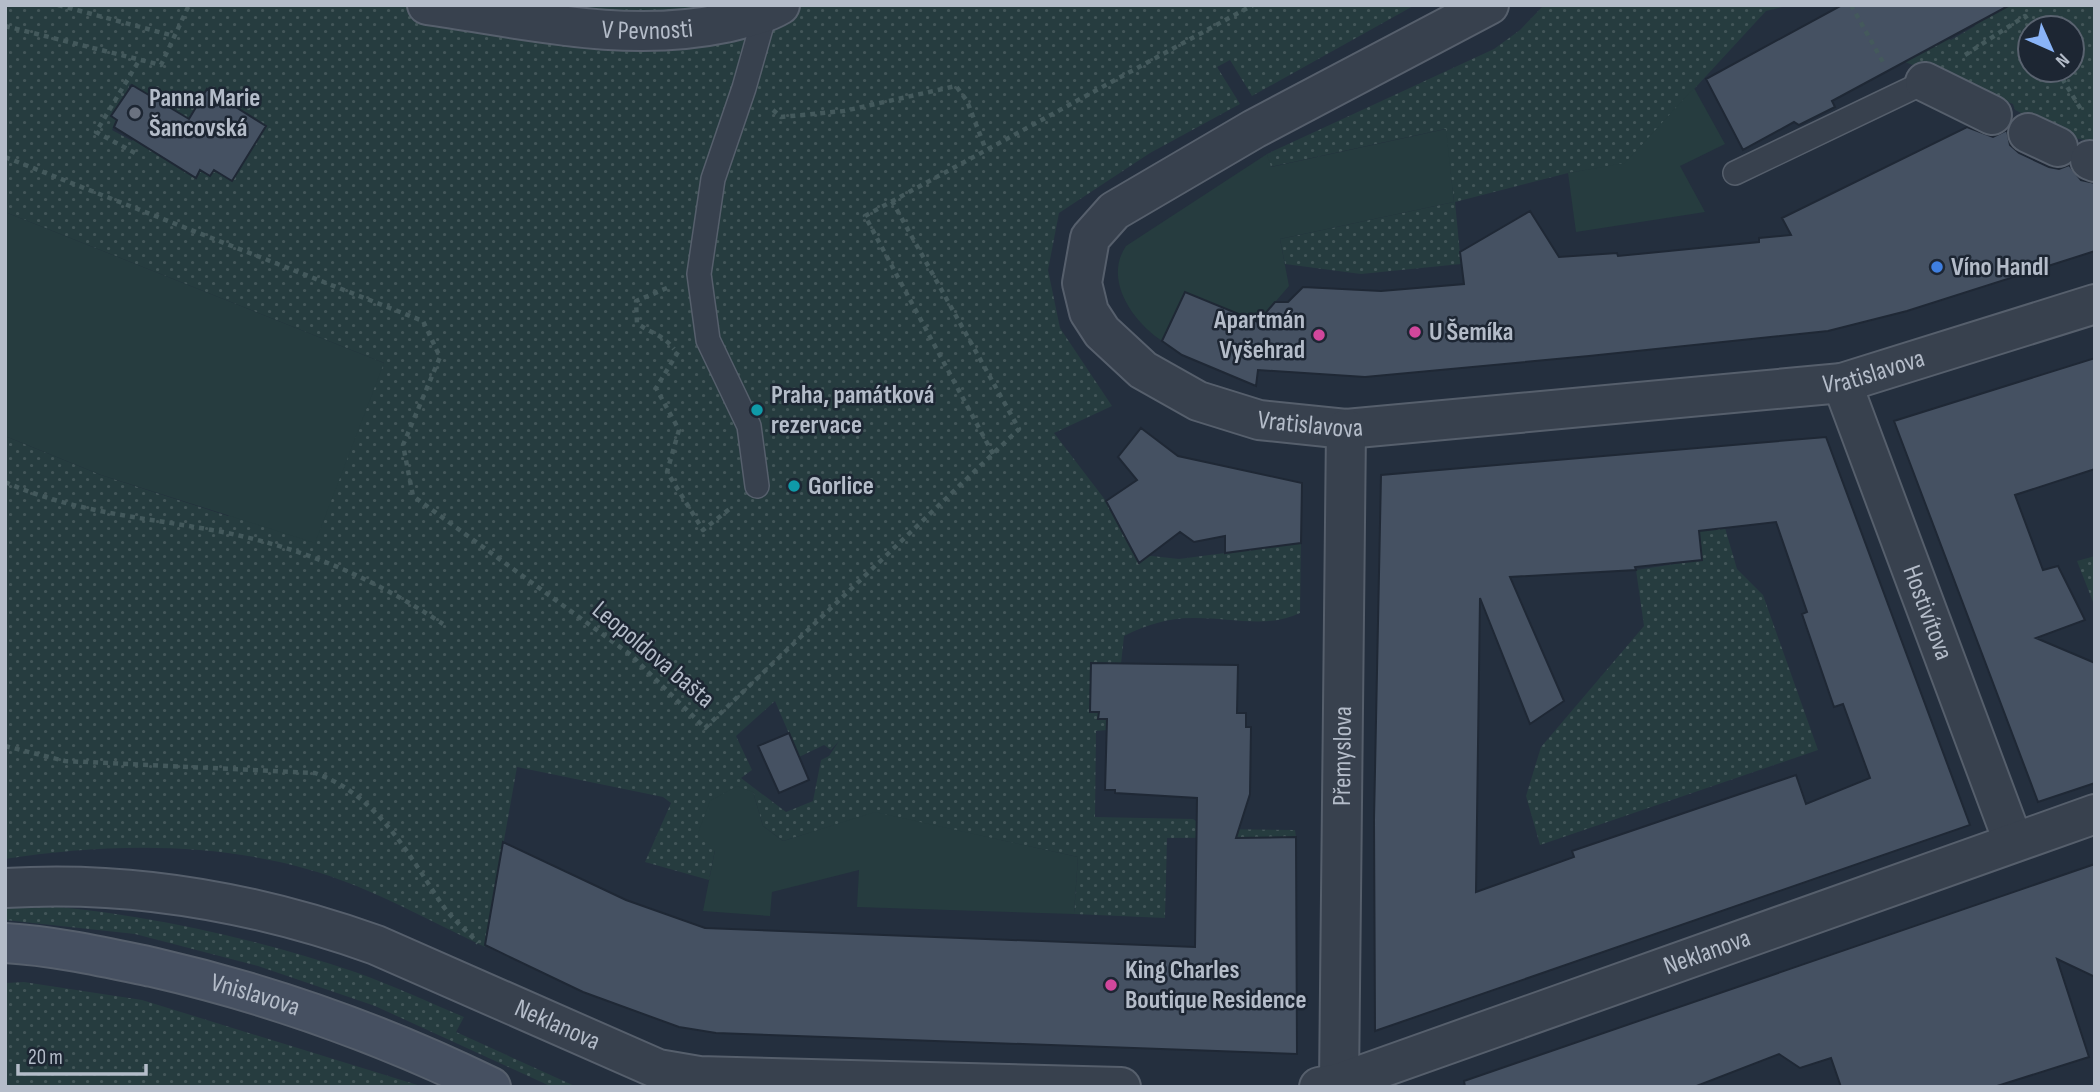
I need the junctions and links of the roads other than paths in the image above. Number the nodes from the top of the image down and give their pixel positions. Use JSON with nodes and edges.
{"nodes":[{"id":1,"x":427,"y":5,"type":"edge"},
{"id":2,"x":1489,"y":5,"type":"edge"},
{"id":3,"x":773,"y":10,"type":"edge"},
{"id":4,"x":1912,"y":87,"type":"joint"},
{"id":5,"x":1992,"y":114,"type":"dead end"},
{"id":6,"x":1735,"y":173,"type":"dead end"},
{"id":7,"x":2095,"y":304,"type":"edge"},
{"id":8,"x":1842,"y":383,"type":"junction"},
{"id":9,"x":1346,"y":429,"type":"junction"},
{"id":10,"x":757,"y":486,"type":"road end"},
{"id":11,"x":2095,"y":814,"type":"edge"},
{"id":12,"x":2013,"y":841,"type":"junction"},
{"id":13,"x":5,"y":888,"type":"edge"},
{"id":14,"x":5,"y":943,"type":"edge"},
{"id":15,"x":1329,"y":1085,"type":"edge"},
{"id":16,"x":491,"y":1087,"type":"edge"},
{"id":17,"x":1121,"y":1087,"type":"edge"}],
"edges":[{"from":1,"to":3,"type":"street","name":"V Pevnosti"},
{"from":2,"to":9,"type":"street","name":"Vratislavova"},
{"from":3,"to":10,"type":"lane"},
{"from":4,"to":5,"type":"street"},
{"from":4,"to":6,"type":"lane"},
{"from":7,"to":8,"type":"street","name":"Vratislavova"},
{"from":8,"to":9,"type":"street","name":"Vratislavova"},
{"from":8,"to":12,"type":"street","name":"Hostivítova"},
{"from":9,"to":15,"type":"street","name":"Přemyslova"},
{"from":11,"to":12,"type":"street","name":"Neklanova"},
{"from":12,"to":15,"type":"street","name":"Neklanova"},
{"from":13,"to":17,"type":"street","name":"Neklanova"},
{"from":14,"to":16,"type":"street","name":"Vnislavova"}]}
